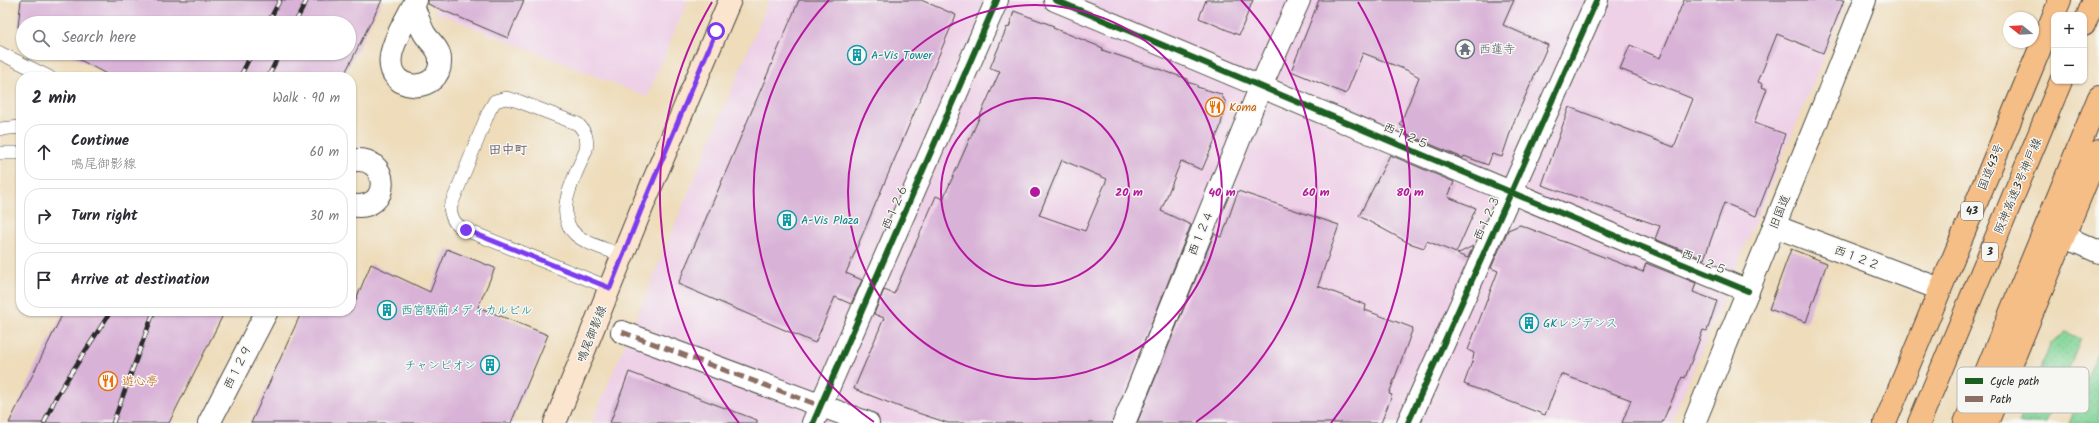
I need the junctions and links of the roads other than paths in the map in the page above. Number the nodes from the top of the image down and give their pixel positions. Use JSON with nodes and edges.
{"nodes":[{"id":1,"x":730,"y":0,"type":"edge"},
{"id":2,"x":997,"y":0,"type":"edge"},
{"id":3,"x":1055,"y":0,"type":"edge"},
{"id":4,"x":1299,"y":0,"type":"edge"},
{"id":5,"x":1597,"y":0,"type":"edge"},
{"id":6,"x":1865,"y":0,"type":"edge"},
{"id":7,"x":2060,"y":0,"type":"edge"},
{"id":8,"x":2094,"y":0,"type":"edge"},
{"id":9,"x":2087,"y":18,"type":"edge"},
{"id":10,"x":0,"y":52,"type":"edge"},
{"id":11,"x":39,"y":72,"type":"edge"},
{"id":12,"x":2060,"y":84,"type":"edge"},
{"id":13,"x":1261,"y":86,"type":"junction"},
{"id":14,"x":2099,"y":97,"type":"edge"},
{"id":15,"x":16,"y":127,"type":"edge"},
{"id":16,"x":0,"y":129,"type":"edge"},
{"id":17,"x":2099,"y":151,"type":"edge"},
{"id":18,"x":0,"y":153,"type":"edge"},
{"id":19,"x":16,"y":153,"type":"edge"},
{"id":20,"x":356,"y":161,"type":"edge"},
{"id":21,"x":1510,"y":194,"type":"junction"},
{"id":22,"x":356,"y":207,"type":"edge"},
{"id":23,"x":1774,"y":226,"type":"junction"},
{"id":24,"x":2065,"y":237,"type":"junction"},
{"id":25,"x":2099,"y":252,"type":"edge"},
{"id":26,"x":623,"y":256,"type":"junction"},
{"id":27,"x":610,"y":288,"type":"junction"},
{"id":28,"x":1940,"y":289,"type":"junction"},
{"id":29,"x":1748,"y":291,"type":"junction"},
{"id":30,"x":264,"y":316,"type":"edge"},
{"id":31,"x":622,"y":332,"type":"dead end"},
{"id":32,"x":1988,"y":367,"type":"edge"},
{"id":33,"x":2010,"y":367,"type":"edge"},
{"id":34,"x":1969,"y":413,"type":"edge"},
{"id":35,"x":1991,"y":413,"type":"edge"},
{"id":36,"x":817,"y":415,"type":"edge"},
{"id":37,"x":209,"y":423,"type":"edge"},
{"id":38,"x":555,"y":423,"type":"edge"},
{"id":39,"x":868,"y":423,"type":"edge"},
{"id":40,"x":1124,"y":423,"type":"edge"},
{"id":41,"x":1408,"y":423,"type":"edge"},
{"id":42,"x":1694,"y":423,"type":"edge"},
{"id":43,"x":1885,"y":423,"type":"edge"},
{"id":44,"x":1919,"y":423,"type":"edge"},
{"id":45,"x":1965,"y":423,"type":"edge"},
{"id":46,"x":1987,"y":423,"type":"edge"}],
"edges":[{"from":1,"to":26,"type":"street","name":"鳴尾御影線"},
{"from":2,"to":36,"type":"street","name":"西１２６"},
{"from":3,"to":13,"type":"street","name":"西１２５"},
{"from":4,"to":13,"type":"street","name":"西１２４"},
{"from":5,"to":21,"type":"street","name":"西１２３"},
{"from":6,"to":23,"type":"street","name":"旧国道"},
{"from":7,"to":28,"type":"highway","name":"国道43号","number":"43"},
{"from":8,"to":9,"type":"highway"},
{"from":10,"to":11,"type":"lane"},
{"from":12,"to":44,"type":"highway","name":"阪神高速3号神戸線","number":"3"},
{"from":13,"to":21,"type":"street","name":"西１２５"},
{"from":13,"to":40,"type":"street","name":"西１２４"},
{"from":14,"to":32,"type":"highway"},
{"from":15,"to":16,"type":"lane"},
{"from":17,"to":24,"type":"highway"},
{"from":18,"to":19,"type":"lane"},
{"from":20,"to":22,"type":"street"},
{"from":21,"to":29,"type":"street","name":"西１２５"},
{"from":21,"to":41,"type":"street","name":"西１２３"},
{"from":23,"to":28,"type":"street","name":"西１２２"},
{"from":23,"to":29,"type":"street","name":"旧国道"},
{"from":24,"to":25,"type":"street"},
{"from":24,"to":33,"type":"highway"},
{"from":26,"to":27,"type":"street","name":"鳴尾御影線"},
{"from":26,"to":27,"type":"lane"},
{"from":27,"to":38,"type":"street","name":"鳴尾御影線"},
{"from":28,"to":43,"type":"highway","name":"国道43号","number":"43"},
{"from":29,"to":42,"type":"street","name":"旧国道"},
{"from":30,"to":37,"type":"street","name":"西１２９"},
{"from":31,"to":36,"type":"street"},
{"from":34,"to":45,"type":"highway"},
{"from":35,"to":46,"type":"highway"},
{"from":36,"to":39,"type":"street"}]}
